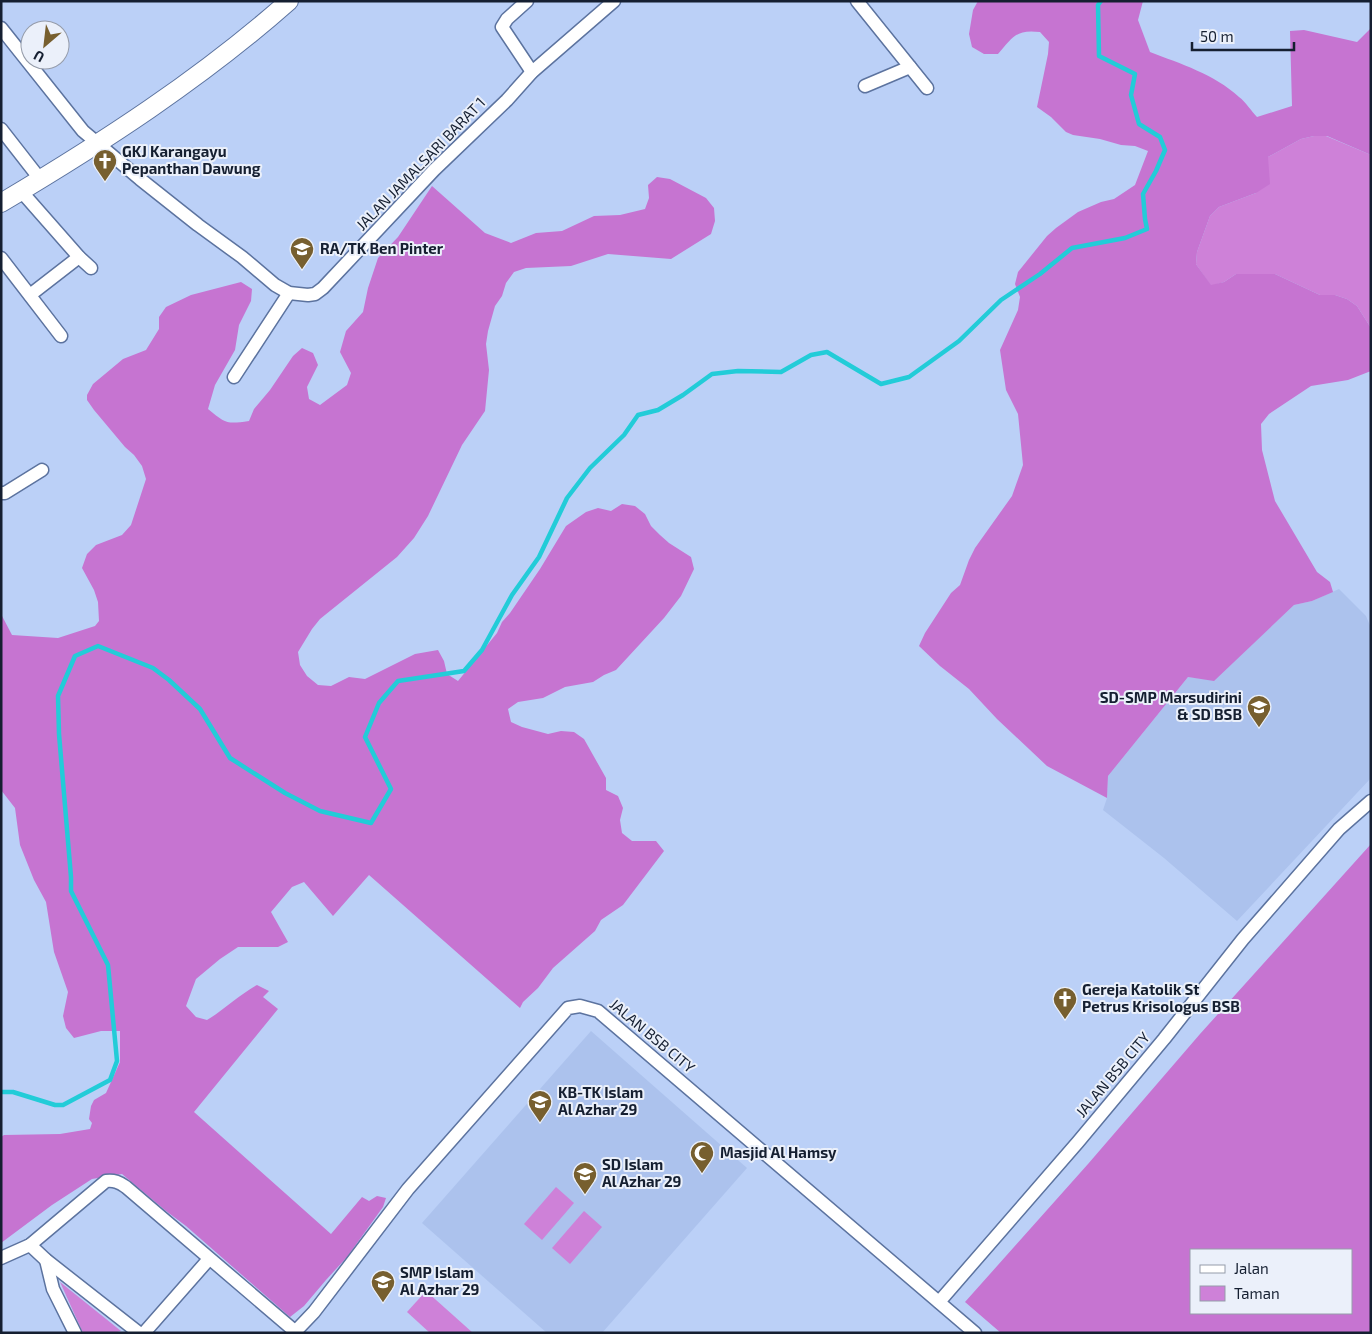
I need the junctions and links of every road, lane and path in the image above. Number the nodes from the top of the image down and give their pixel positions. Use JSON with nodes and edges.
{"nodes":[{"id":1,"x":289,"y":1,"type":"edge"},
{"id":2,"x":527,"y":1,"type":"edge"},
{"id":3,"x":614,"y":1,"type":"edge"},
{"id":4,"x":858,"y":1,"type":"edge"},
{"id":5,"x":1,"y":28,"type":"edge"},
{"id":6,"x":910,"y":67,"type":"junction"},
{"id":7,"x":532,"y":72,"type":"junction"},
{"id":8,"x":865,"y":86,"type":"dead end"},
{"id":9,"x":927,"y":88,"type":"dead end"},
{"id":10,"x":1,"y":128,"type":"edge"},
{"id":11,"x":98,"y":143,"type":"junction"},
{"id":12,"x":40,"y":179,"type":"junction"},
{"id":13,"x":21,"y":191,"type":"junction"},
{"id":14,"x":1,"y":203,"type":"edge"},
{"id":15,"x":79,"y":257,"type":"junction"},
{"id":16,"x":1,"y":258,"type":"edge"},
{"id":17,"x":91,"y":268,"type":"dead end"},
{"id":18,"x":289,"y":293,"type":"junction"},
{"id":19,"x":30,"y":295,"type":"junction"},
{"id":20,"x":61,"y":336,"type":"dead end"},
{"id":21,"x":234,"y":377,"type":"dead end"},
{"id":22,"x":42,"y":470,"type":"dead end"},
{"id":23,"x":1,"y":493,"type":"edge"},
{"id":24,"x":1371,"y":801,"type":"edge"},
{"id":25,"x":30,"y":1245,"type":"junction"},
{"id":26,"x":1,"y":1258,"type":"edge"},
{"id":27,"x":209,"y":1259,"type":"junction"},
{"id":28,"x":46,"y":1260,"type":"junction"},
{"id":29,"x":939,"y":1302,"type":"junction"},
{"id":30,"x":295,"y":1332,"type":"edge"},
{"id":31,"x":75,"y":1333,"type":"edge"},
{"id":32,"x":139,"y":1333,"type":"edge"},
{"id":33,"x":144,"y":1333,"type":"edge"},
{"id":34,"x":975,"y":1333,"type":"edge"}],
"edges":[{"from":1,"to":11,"type":"main road"},
{"from":2,"to":7,"type":"street"},
{"from":3,"to":7,"type":"street","name":"JALAN JAMALSARI BARAT 1"},
{"from":4,"to":6,"type":"street"},
{"from":5,"to":11,"type":"street"},
{"from":6,"to":8,"type":"street"},
{"from":6,"to":9,"type":"street"},
{"from":7,"to":18,"type":"street","name":"JALAN JAMALSARI BARAT 1"},
{"from":10,"to":12,"type":"street"},
{"from":11,"to":12,"type":"main road"},
{"from":11,"to":18,"type":"street"},
{"from":12,"to":13,"type":"main road"},
{"from":13,"to":14,"type":"main road"},
{"from":13,"to":15,"type":"street"},
{"from":15,"to":17,"type":"street"},
{"from":15,"to":19,"type":"street"},
{"from":16,"to":19,"type":"street"},
{"from":18,"to":21,"type":"street"},
{"from":19,"to":20,"type":"street"},
{"from":22,"to":23,"type":"street"},
{"from":24,"to":29,"type":"street","name":"JALAN BSB CITY"},
{"from":25,"to":26,"type":"street"},
{"from":25,"to":27,"type":"street"},
{"from":25,"to":28,"type":"street"},
{"from":27,"to":30,"type":"street"},
{"from":27,"to":33,"type":"street"},
{"from":28,"to":31,"type":"street"},
{"from":28,"to":32,"type":"street"},
{"from":29,"to":30,"type":"street","name":"JALAN BSB CITY"},
{"from":29,"to":34,"type":"street","name":"JALAN BSB CITY"}]}
